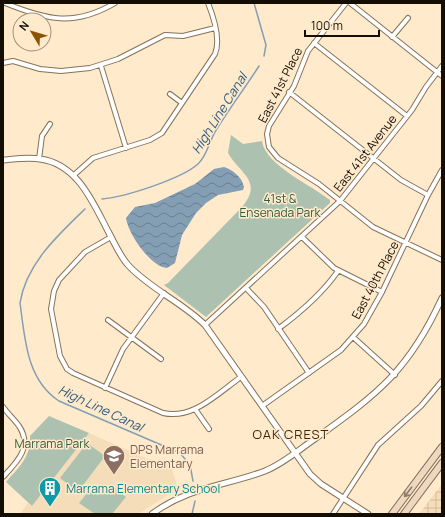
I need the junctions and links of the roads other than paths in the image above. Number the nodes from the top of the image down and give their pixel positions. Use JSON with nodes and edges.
{"nodes":[{"id":1,"x":5,"y":3,"type":"edge"},
{"id":2,"x":115,"y":3,"type":"edge"},
{"id":3,"x":208,"y":3,"type":"edge"},
{"id":4,"x":346,"y":3,"type":"edge"},
{"id":5,"x":350,"y":3,"type":"edge"},
{"id":6,"x":408,"y":18,"type":"dead end"},
{"id":7,"x":215,"y":28,"type":"junction"},
{"id":8,"x":392,"y":37,"type":"junction"},
{"id":9,"x":314,"y":43,"type":"junction"},
{"id":10,"x":3,"y":63,"type":"edge"},
{"id":11,"x":101,"y":66,"type":"junction"},
{"id":12,"x":442,"y":66,"type":"edge"},
{"id":13,"x":438,"y":72,"type":"junction"},
{"id":14,"x":442,"y":76,"type":"edge"},
{"id":15,"x":290,"y":92,"type":"junction"},
{"id":16,"x":170,"y":94,"type":"dead end"},
{"id":17,"x":182,"y":103,"type":"junction"},
{"id":18,"x":407,"y":116,"type":"junction"},
{"id":19,"x":50,"y":124,"type":"dead end"},
{"id":20,"x":126,"y":148,"type":"junction"},
{"id":21,"x":39,"y":158,"type":"junction"},
{"id":22,"x":373,"y":158,"type":"junction"},
{"id":23,"x":3,"y":160,"type":"edge"},
{"id":24,"x":442,"y":170,"type":"edge"},
{"id":25,"x":74,"y":175,"type":"junction"},
{"id":26,"x":428,"y":196,"type":"junction"},
{"id":27,"x":340,"y":201,"type":"junction"},
{"id":28,"x":111,"y":237,"type":"junction"},
{"id":29,"x":302,"y":237,"type":"junction"},
{"id":30,"x":405,"y":244,"type":"junction"},
{"id":31,"x":442,"y":260,"type":"edge"},
{"id":32,"x":338,"y":271,"type":"junction"},
{"id":33,"x":246,"y":288,"type":"junction"},
{"id":34,"x":382,"y":292,"type":"junction"},
{"id":35,"x":164,"y":293,"type":"junction"},
{"id":36,"x":442,"y":298,"type":"edge"},
{"id":37,"x":108,"y":320,"type":"dead end"},
{"id":38,"x":205,"y":325,"type":"junction"},
{"id":39,"x":278,"y":329,"type":"junction"},
{"id":40,"x":132,"y":337,"type":"junction"},
{"id":41,"x":354,"y":337,"type":"junction"},
{"id":42,"x":161,"y":359,"type":"dead end"},
{"id":43,"x":309,"y":373,"type":"junction"},
{"id":44,"x":395,"y":375,"type":"junction"},
{"id":45,"x":241,"y":377,"type":"junction"},
{"id":46,"x":442,"y":381,"type":"edge"},
{"id":47,"x":105,"y":388,"type":"junction"},
{"id":48,"x":262,"y":406,"type":"junction"},
{"id":49,"x":3,"y":407,"type":"edge"},
{"id":50,"x":195,"y":409,"type":"junction"},
{"id":51,"x":209,"y":430,"type":"dead end"},
{"id":52,"x":442,"y":447,"type":"edge"},
{"id":53,"x":294,"y":453,"type":"junction"},
{"id":54,"x":442,"y":463,"type":"edge"},
{"id":55,"x":3,"y":477,"type":"edge"},
{"id":56,"x":343,"y":497,"type":"junction"},
{"id":57,"x":152,"y":514,"type":"edge"},
{"id":58,"x":332,"y":514,"type":"edge"},
{"id":59,"x":368,"y":514,"type":"edge"},
{"id":60,"x":392,"y":514,"type":"edge"},
{"id":61,"x":404,"y":514,"type":"edge"}],
"edges":[{"from":1,"to":2,"type":"street"},
{"from":3,"to":7,"type":"street"},
{"from":4,"to":9,"type":"street","name":"East 41st Place"},
{"from":5,"to":8,"type":"street"},
{"from":6,"to":8,"type":"street"},
{"from":7,"to":11,"type":"street"},
{"from":7,"to":17,"type":"street"},
{"from":8,"to":13,"type":"street"},
{"from":9,"to":15,"type":"street","name":"East 41st Place"},
{"from":9,"to":18,"type":"street"},
{"from":10,"to":11,"type":"street"},
{"from":11,"to":20,"type":"street"},
{"from":12,"to":13,"type":"street","name":"East 41st Avenue"},
{"from":13,"to":14,"type":"street"},
{"from":13,"to":18,"type":"street","name":"East 41st Avenue"},
{"from":15,"to":22,"type":"street"},
{"from":15,"to":27,"type":"street","name":"East 41st Place"},
{"from":16,"to":17,"type":"street"},
{"from":17,"to":20,"type":"street"},
{"from":18,"to":22,"type":"street","name":"East 41st Avenue"},
{"from":19,"to":21,"type":"street"},
{"from":20,"to":25,"type":"street"},
{"from":21,"to":23,"type":"street"},
{"from":21,"to":25,"type":"street"},
{"from":22,"to":26,"type":"street"},
{"from":22,"to":27,"type":"street","name":"East 41st Avenue"},
{"from":24,"to":26,"type":"street","name":"East 40th Place"},
{"from":25,"to":28,"type":"street"},
{"from":26,"to":30,"type":"street","name":"East 40th Place"},
{"from":27,"to":29,"type":"street","name":"East 41st Avenue"},
{"from":27,"to":30,"type":"street"},
{"from":28,"to":35,"type":"street"},
{"from":28,"to":47,"type":"street"},
{"from":29,"to":32,"type":"street"},
{"from":29,"to":33,"type":"street","name":"East 41st Avenue"},
{"from":30,"to":31,"type":"street"},
{"from":30,"to":34,"type":"street","name":"East 40th Place"},
{"from":32,"to":34,"type":"street"},
{"from":32,"to":39,"type":"street"},
{"from":33,"to":38,"type":"street","name":"East 41st Avenue"},
{"from":33,"to":39,"type":"street"},
{"from":34,"to":41,"type":"street","name":"East 40th Place"},
{"from":35,"to":38,"type":"street"},
{"from":35,"to":40,"type":"street"},
{"from":36,"to":44,"type":"street"},
{"from":37,"to":40,"type":"street"},
{"from":38,"to":45,"type":"street"},
{"from":39,"to":43,"type":"street"},
{"from":40,"to":42,"type":"street"},
{"from":40,"to":47,"type":"street"},
{"from":41,"to":43,"type":"street","name":"East 40th Place"},
{"from":41,"to":44,"type":"street"},
{"from":43,"to":48,"type":"street","name":"East 40th Place"},
{"from":44,"to":53,"type":"street"},
{"from":45,"to":48,"type":"street"},
{"from":45,"to":50,"type":"street"},
{"from":46,"to":56,"type":"street"},
{"from":47,"to":50,"type":"street"},
{"from":48,"to":53,"type":"street"},
{"from":49,"to":55,"type":"street"},
{"from":50,"to":51,"type":"street"},
{"from":52,"to":60,"type":"main road","one_way":true},
{"from":53,"to":56,"type":"street"},
{"from":53,"to":57,"type":"street"},
{"from":54,"to":61,"type":"main road"},
{"from":56,"to":58,"type":"street"},
{"from":56,"to":59,"type":"street"}]}
